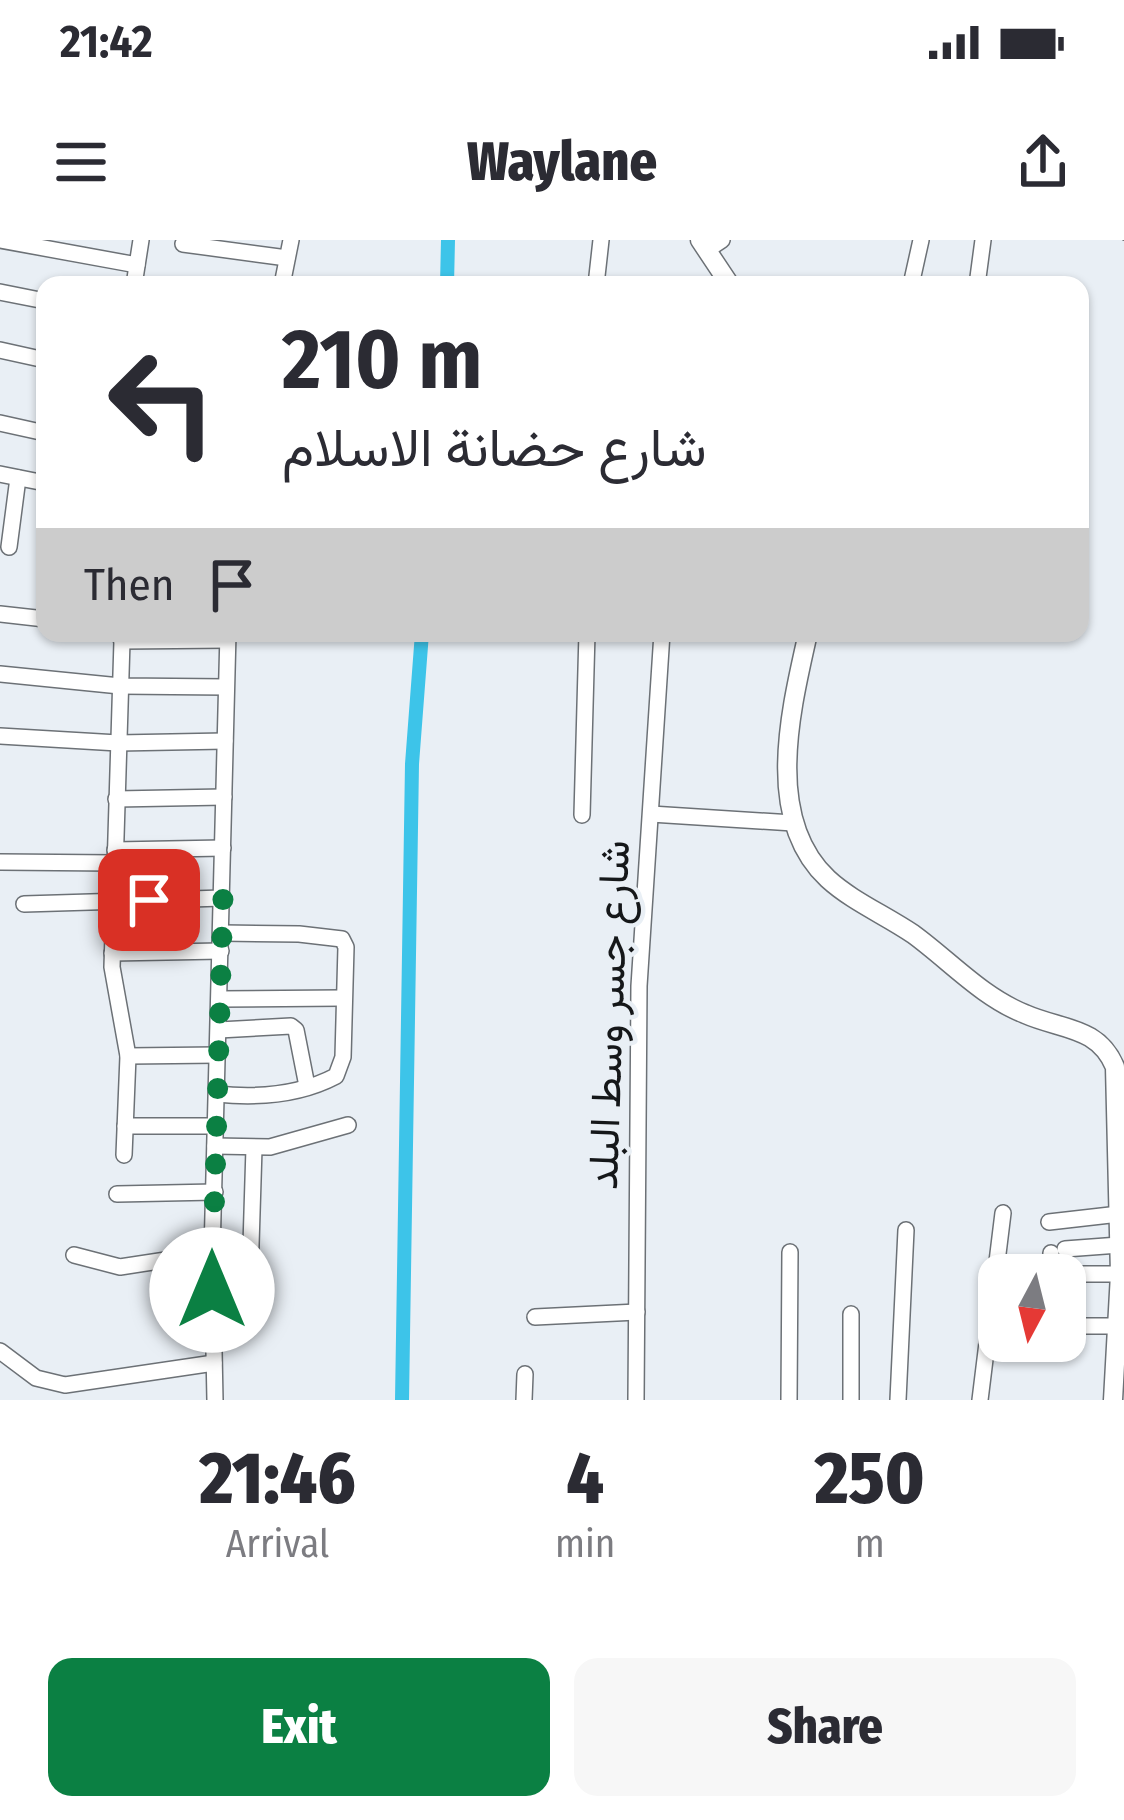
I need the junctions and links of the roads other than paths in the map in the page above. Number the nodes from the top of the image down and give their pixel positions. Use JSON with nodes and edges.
{"nodes":[{"id":1,"x":0,"y":240,"type":"edge"},
{"id":2,"x":141,"y":240,"type":"edge"},
{"id":3,"x":291,"y":240,"type":"edge"},
{"id":4,"x":601,"y":240,"type":"edge"},
{"id":5,"x":921,"y":240,"type":"edge"},
{"id":6,"x":983,"y":240,"type":"edge"},
{"id":7,"x":709,"y":243,"type":"edge"},
{"id":8,"x":183,"y":244,"type":"dead end"},
{"id":9,"x":287,"y":258,"type":"junction"},
{"id":10,"x":137,"y":265,"type":"junction"},
{"id":11,"x":135,"y":276,"type":"edge"},
{"id":12,"x":284,"y":276,"type":"edge"},
{"id":13,"x":597,"y":276,"type":"edge"},
{"id":14,"x":726,"y":276,"type":"edge"},
{"id":15,"x":913,"y":276,"type":"edge"},
{"id":16,"x":978,"y":276,"type":"edge"},
{"id":17,"x":0,"y":292,"type":"edge"},
{"id":18,"x":36,"y":299,"type":"edge"},
{"id":19,"x":0,"y":350,"type":"edge"},
{"id":20,"x":36,"y":358,"type":"edge"},
{"id":21,"x":0,"y":423,"type":"edge"},
{"id":22,"x":36,"y":431,"type":"edge"},
{"id":23,"x":0,"y":474,"type":"edge"},
{"id":24,"x":18,"y":478,"type":"junction"},
{"id":25,"x":36,"y":481,"type":"edge"},
{"id":26,"x":9,"y":547,"type":"dead end"},
{"id":27,"x":0,"y":614,"type":"edge"},
{"id":28,"x":36,"y":618,"type":"edge"},
{"id":29,"x":120,"y":642,"type":"edge"},
{"id":30,"x":228,"y":642,"type":"edge"},
{"id":31,"x":587,"y":642,"type":"edge"},
{"id":32,"x":661,"y":642,"type":"edge"},
{"id":33,"x":804,"y":642,"type":"edge"},
{"id":34,"x":0,"y":674,"type":"edge"},
{"id":35,"x":120,"y":686,"type":"junction"},
{"id":36,"x":226,"y":687,"type":"junction"},
{"id":37,"x":0,"y":736,"type":"edge"},
{"id":38,"x":225,"y":741,"type":"junction"},
{"id":39,"x":118,"y":743,"type":"junction"},
{"id":40,"x":224,"y":797,"type":"junction"},
{"id":41,"x":116,"y":799,"type":"junction"},
{"id":42,"x":651,"y":814,"type":"junction"},
{"id":43,"x":582,"y":815,"type":"dead end"},
{"id":44,"x":793,"y":823,"type":"junction"},
{"id":45,"x":224,"y":848,"type":"junction"},
{"id":46,"x":114,"y":856,"type":"junction"},
{"id":47,"x":0,"y":862,"type":"edge"},
{"id":48,"x":223,"y":898,"type":"junction"},
{"id":49,"x":113,"y":901,"type":"junction"},
{"id":50,"x":24,"y":904,"type":"dead end"},
{"id":51,"x":222,"y":933,"type":"junction"},
{"id":52,"x":221,"y":951,"type":"junction"},
{"id":53,"x":112,"y":953,"type":"junction"},
{"id":54,"x":342,"y":998,"type":"junction"},
{"id":55,"x":220,"y":999,"type":"junction"},
{"id":56,"x":218,"y":1030,"type":"junction"},
{"id":57,"x":218,"y":1055,"type":"junction"},
{"id":58,"x":128,"y":1056,"type":"junction"},
{"id":59,"x":307,"y":1087,"type":"junction"},
{"id":60,"x":217,"y":1094,"type":"junction"},
{"id":61,"x":348,"y":1125,"type":"dead end"},
{"id":62,"x":124,"y":1126,"type":"junction"},
{"id":63,"x":215,"y":1126,"type":"junction"},
{"id":64,"x":215,"y":1146,"type":"junction"},
{"id":65,"x":254,"y":1148,"type":"junction"},
{"id":66,"x":124,"y":1155,"type":"dead end"},
{"id":67,"x":215,"y":1192,"type":"junction"},
{"id":68,"x":117,"y":1194,"type":"dead end"},
{"id":69,"x":1003,"y":1213,"type":"dead end"},
{"id":70,"x":1119,"y":1214,"type":"junction"},
{"id":71,"x":1049,"y":1222,"type":"dead end"},
{"id":72,"x":906,"y":1230,"type":"dead end"},
{"id":73,"x":1118,"y":1245,"type":"junction"},
{"id":74,"x":790,"y":1252,"type":"dead end"},
{"id":75,"x":212,"y":1253,"type":"junction"},
{"id":76,"x":1057,"y":1254,"type":"edge"},
{"id":77,"x":74,"y":1255,"type":"dead end"},
{"id":78,"x":1086,"y":1274,"type":"edge"},
{"id":79,"x":1120,"y":1274,"type":"junction"},
{"id":80,"x":250,"y":1277,"type":"dead end"},
{"id":81,"x":637,"y":1312,"type":"junction"},
{"id":82,"x":851,"y":1314,"type":"dead end"},
{"id":83,"x":535,"y":1317,"type":"dead end"},
{"id":84,"x":1086,"y":1326,"type":"edge"},
{"id":85,"x":1119,"y":1326,"type":"junction"},
{"id":86,"x":0,"y":1351,"type":"edge"},
{"id":87,"x":214,"y":1363,"type":"junction"},
{"id":88,"x":525,"y":1374,"type":"dead end"},
{"id":89,"x":215,"y":1400,"type":"edge"},
{"id":90,"x":524,"y":1400,"type":"edge"},
{"id":91,"x":636,"y":1400,"type":"edge"},
{"id":92,"x":789,"y":1400,"type":"edge"},
{"id":93,"x":851,"y":1400,"type":"edge"},
{"id":94,"x":898,"y":1400,"type":"edge"},
{"id":95,"x":980,"y":1400,"type":"edge"},
{"id":96,"x":1113,"y":1400,"type":"edge"}],
"edges":[{"from":1,"to":10,"type":"street"},
{"from":2,"to":10,"type":"street"},
{"from":3,"to":9,"type":"street"},
{"from":4,"to":13,"type":"street"},
{"from":5,"to":15,"type":"street"},
{"from":6,"to":16,"type":"street"},
{"from":7,"to":14,"type":"street"},
{"from":8,"to":9,"type":"street"},
{"from":9,"to":12,"type":"street"},
{"from":10,"to":11,"type":"street"},
{"from":17,"to":18,"type":"street"},
{"from":19,"to":20,"type":"street"},
{"from":21,"to":22,"type":"street"},
{"from":23,"to":24,"type":"street"},
{"from":24,"to":25,"type":"street"},
{"from":24,"to":26,"type":"street"},
{"from":27,"to":28,"type":"street"},
{"from":29,"to":35,"type":"street"},
{"from":30,"to":36,"type":"street"},
{"from":31,"to":43,"type":"street"},
{"from":32,"to":42,"type":"street","name":"شارع جسر وسط البلد"},
{"from":33,"to":44,"type":"street"},
{"from":34,"to":35,"type":"street"},
{"from":35,"to":36,"type":"street"},
{"from":35,"to":39,"type":"street"},
{"from":36,"to":38,"type":"street"},
{"from":37,"to":39,"type":"street"},
{"from":38,"to":39,"type":"street"},
{"from":38,"to":40,"type":"street"},
{"from":39,"to":41,"type":"street"},
{"from":40,"to":41,"type":"street"},
{"from":40,"to":45,"type":"street"},
{"from":41,"to":46,"type":"street"},
{"from":42,"to":44,"type":"street"},
{"from":42,"to":81,"type":"street","name":"شارع جسر وسط البلد"},
{"from":44,"to":70,"type":"street"},
{"from":45,"to":46,"type":"street"},
{"from":45,"to":48,"type":"street"},
{"from":46,"to":47,"type":"street"},
{"from":46,"to":49,"type":"street"},
{"from":48,"to":49,"type":"street"},
{"from":48,"to":51,"type":"street"},
{"from":49,"to":50,"type":"street"},
{"from":49,"to":53,"type":"street"},
{"from":51,"to":52,"type":"street"},
{"from":51,"to":54,"type":"street"},
{"from":52,"to":53,"type":"street"},
{"from":52,"to":55,"type":"street"},
{"from":53,"to":58,"type":"street"},
{"from":54,"to":55,"type":"street"},
{"from":54,"to":59,"type":"street"},
{"from":55,"to":56,"type":"street"},
{"from":56,"to":57,"type":"street"},
{"from":56,"to":59,"type":"street"},
{"from":57,"to":58,"type":"street"},
{"from":57,"to":60,"type":"street"},
{"from":58,"to":62,"type":"street"},
{"from":59,"to":60,"type":"street"},
{"from":60,"to":63,"type":"street"},
{"from":61,"to":65,"type":"street"},
{"from":62,"to":63,"type":"street"},
{"from":62,"to":66,"type":"street"},
{"from":63,"to":64,"type":"street"},
{"from":64,"to":65,"type":"street"},
{"from":64,"to":67,"type":"street"},
{"from":65,"to":80,"type":"street"},
{"from":67,"to":68,"type":"street"},
{"from":67,"to":75,"type":"street"},
{"from":69,"to":95,"type":"street"},
{"from":70,"to":71,"type":"street"},
{"from":70,"to":73,"type":"street"},
{"from":72,"to":94,"type":"street"},
{"from":73,"to":76,"type":"street"},
{"from":73,"to":79,"type":"street"},
{"from":74,"to":92,"type":"street"},
{"from":75,"to":77,"type":"street"},
{"from":75,"to":87,"type":"street"},
{"from":78,"to":79,"type":"street"},
{"from":79,"to":85,"type":"street"},
{"from":81,"to":83,"type":"street"},
{"from":81,"to":91,"type":"street","name":"شارع جسر وسط البلد"},
{"from":82,"to":93,"type":"street"},
{"from":84,"to":85,"type":"street"},
{"from":85,"to":96,"type":"street"},
{"from":86,"to":87,"type":"street"},
{"from":87,"to":89,"type":"street"},
{"from":88,"to":90,"type":"street"}]}
